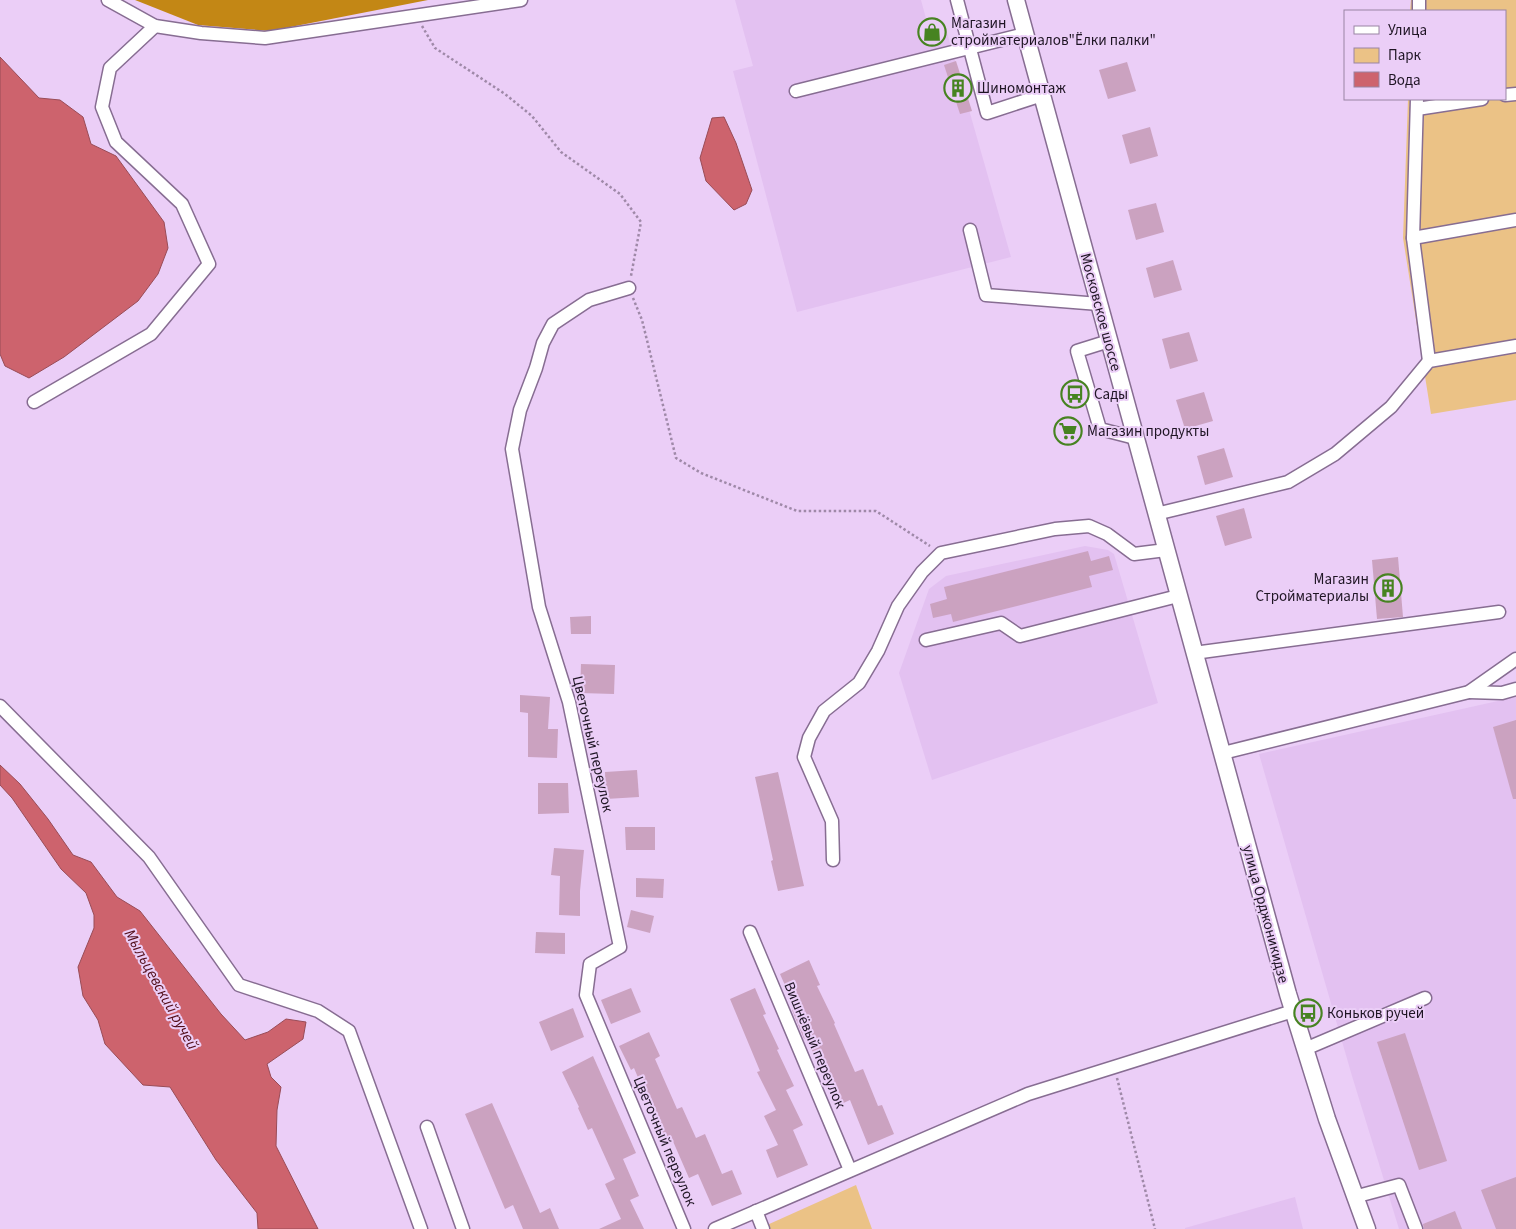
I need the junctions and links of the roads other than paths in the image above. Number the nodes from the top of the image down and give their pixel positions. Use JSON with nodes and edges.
{"nodes":[{"id":1,"x":108,"y":0,"type":"edge"},
{"id":2,"x":521,"y":0,"type":"edge"},
{"id":3,"x":957,"y":0,"type":"edge"},
{"id":4,"x":1016,"y":0,"type":"edge"},
{"id":5,"x":155,"y":26,"type":"junction"},
{"id":6,"x":1025,"y":34,"type":"junction"},
{"id":7,"x":970,"y":48,"type":"junction"},
{"id":8,"x":796,"y":91,"type":"dead end"},
{"id":9,"x":1042,"y":96,"type":"junction"},
{"id":10,"x":1469,"y":100,"type":"edge"},
{"id":11,"x":1417,"y":104,"type":"edge"},
{"id":12,"x":1516,"y":220,"type":"edge"},
{"id":13,"x":970,"y":230,"type":"dead end"},
{"id":14,"x":1413,"y":238,"type":"junction"},
{"id":15,"x":629,"y":288,"type":"road end"},
{"id":16,"x":1099,"y":304,"type":"junction"},
{"id":17,"x":1109,"y":341,"type":"junction"},
{"id":18,"x":1516,"y":346,"type":"edge"},
{"id":19,"x":1430,"y":361,"type":"junction"},
{"id":20,"x":34,"y":402,"type":"dead end"},
{"id":21,"x":1135,"y":438,"type":"junction"},
{"id":22,"x":1156,"y":514,"type":"junction"},
{"id":23,"x":1166,"y":550,"type":"junction"},
{"id":24,"x":1178,"y":596,"type":"junction"},
{"id":25,"x":1499,"y":612,"type":"dead end"},
{"id":26,"x":926,"y":640,"type":"dead end"},
{"id":27,"x":1194,"y":653,"type":"junction"},
{"id":28,"x":1516,"y":659,"type":"edge"},
{"id":29,"x":1516,"y":689,"type":"edge"},
{"id":30,"x":1469,"y":692,"type":"junction"},
{"id":31,"x":0,"y":706,"type":"edge"},
{"id":32,"x":1223,"y":753,"type":"junction"},
{"id":33,"x":833,"y":860,"type":"dead end"},
{"id":34,"x":750,"y":932,"type":"dead end"},
{"id":35,"x":1425,"y":998,"type":"dead end"},
{"id":36,"x":1293,"y":1011,"type":"junction"},
{"id":37,"x":1305,"y":1048,"type":"junction"},
{"id":38,"x":428,"y":1127,"type":"dead end"},
{"id":39,"x":850,"y":1170,"type":"junction"},
{"id":40,"x":1354,"y":1197,"type":"junction"},
{"id":41,"x":756,"y":1211,"type":"junction"},
{"id":42,"x":421,"y":1229,"type":"edge"},
{"id":43,"x":463,"y":1229,"type":"edge"},
{"id":44,"x":684,"y":1229,"type":"edge"},
{"id":45,"x":715,"y":1229,"type":"edge"},
{"id":46,"x":763,"y":1229,"type":"edge"},
{"id":47,"x":1367,"y":1229,"type":"edge"},
{"id":48,"x":1416,"y":1229,"type":"edge"}],
"edges":[{"from":1,"to":5,"type":"street"},
{"from":2,"to":5,"type":"street"},
{"from":3,"to":7,"type":"street"},
{"from":4,"to":6,"type":"main road","name":"Московское шоссе"},
{"from":5,"to":20,"type":"street"},
{"from":6,"to":7,"type":"street"},
{"from":6,"to":9,"type":"main road","name":"Московское шоссе"},
{"from":7,"to":8,"type":"street"},
{"from":7,"to":9,"type":"street"},
{"from":9,"to":16,"type":"main road","name":"Московское шоссе"},
{"from":10,"to":11,"type":"street"},
{"from":11,"to":14,"type":"street"},
{"from":12,"to":14,"type":"street"},
{"from":13,"to":16,"type":"street"},
{"from":14,"to":19,"type":"street"},
{"from":15,"to":44,"type":"street","name":"Цветочный переулок"},
{"from":16,"to":17,"type":"main road","name":"Московское шоссе"},
{"from":17,"to":21,"type":"main road","name":"Московское шоссе"},
{"from":17,"to":21,"type":"street"},
{"from":18,"to":19,"type":"street"},
{"from":19,"to":22,"type":"street"},
{"from":21,"to":22,"type":"main road","name":"Московское шоссе"},
{"from":22,"to":23,"type":"main road","name":"Московское шоссе"},
{"from":23,"to":24,"type":"main road","name":"Московское шоссе"},
{"from":23,"to":33,"type":"street"},
{"from":24,"to":26,"type":"street"},
{"from":24,"to":27,"type":"main road","name":"Московское шоссе"},
{"from":25,"to":27,"type":"street"},
{"from":27,"to":32,"type":"main road","name":"улица Орджоникидзе"},
{"from":28,"to":30,"type":"street"},
{"from":29,"to":30,"type":"street"},
{"from":30,"to":32,"type":"street"},
{"from":31,"to":42,"type":"street"},
{"from":32,"to":36,"type":"main road","name":"улица Орджоникидзе"},
{"from":34,"to":39,"type":"street","name":"Вишнёвый переулок"},
{"from":35,"to":37,"type":"street"},
{"from":36,"to":37,"type":"main road","name":"улица Орджоникидзе"},
{"from":36,"to":39,"type":"street"},
{"from":37,"to":40,"type":"main road","name":"улица Орджоникидзе"},
{"from":38,"to":43,"type":"street"},
{"from":39,"to":41,"type":"street"},
{"from":40,"to":47,"type":"main road","name":"улица Орджоникидзе"},
{"from":40,"to":48,"type":"street"},
{"from":41,"to":45,"type":"street"},
{"from":41,"to":46,"type":"street"}]}
